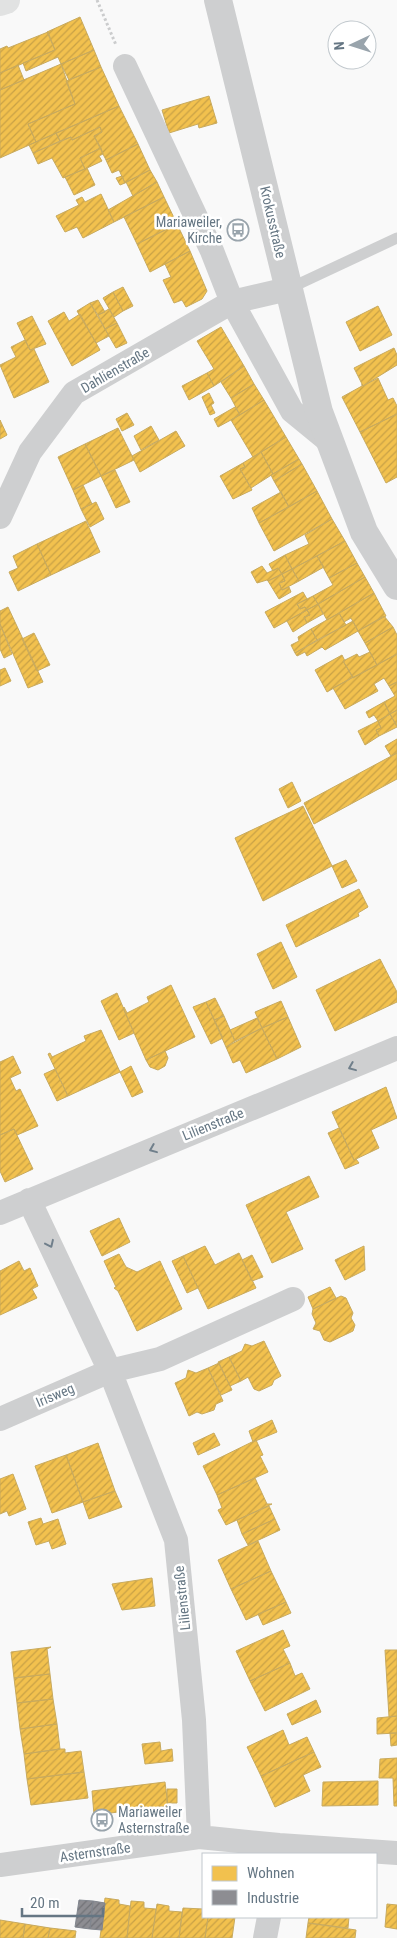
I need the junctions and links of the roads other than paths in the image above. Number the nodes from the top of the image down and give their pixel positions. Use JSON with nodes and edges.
{"nodes":[{"id":1,"x":6,"y":0,"type":"edge"},
{"id":2,"x":218,"y":0,"type":"edge"},
{"id":3,"x":0,"y":2,"type":"edge"},
{"id":4,"x":125,"y":66,"type":"road end"},
{"id":5,"x":397,"y":238,"type":"edge"},
{"id":6,"x":288,"y":289,"type":"junction"},
{"id":7,"x":232,"y":302,"type":"junction"},
{"id":8,"x":331,"y":443,"type":"junction"},
{"id":9,"x":0,"y":517,"type":"edge"},
{"id":10,"x":397,"y":586,"type":"edge"},
{"id":11,"x":397,"y":1048,"type":"edge"},
{"id":12,"x":29,"y":1200,"type":"junction"},
{"id":13,"x":0,"y":1214,"type":"edge"},
{"id":14,"x":293,"y":1299,"type":"dead end"},
{"id":15,"x":110,"y":1371,"type":"junction"},
{"id":16,"x":0,"y":1419,"type":"edge"},
{"id":17,"x":199,"y":1837,"type":"junction"},
{"id":18,"x":279,"y":1850,"type":"edge"},
{"id":19,"x":397,"y":1853,"type":"edge"},
{"id":20,"x":0,"y":1865,"type":"edge"},
{"id":21,"x":269,"y":1918,"type":"edge"},
{"id":22,"x":265,"y":1938,"type":"edge"}],
"edges":[{"from":1,"to":3,"type":"main road"},
{"from":2,"to":6,"type":"street","name":"Krokusstraße"},
{"from":4,"to":7,"type":"street"},
{"from":5,"to":6,"type":"lane"},
{"from":6,"to":7,"type":"street","name":"Dahlienstraße"},
{"from":6,"to":8,"type":"street","name":"Krokusstraße"},
{"from":7,"to":8,"type":"street"},
{"from":7,"to":9,"type":"street","name":"Dahlienstraße"},
{"from":8,"to":10,"type":"street","name":"Krokusstraße"},
{"from":11,"to":12,"type":"street","name":"Lilienstraße","one_way":true},
{"from":12,"to":13,"type":"street","name":"Lilienstraße"},
{"from":12,"to":15,"type":"street","name":"Lilienstraße","one_way":true},
{"from":14,"to":15,"type":"street"},
{"from":15,"to":16,"type":"street","name":"Irisweg"},
{"from":15,"to":17,"type":"street","name":"Lilienstraße"},
{"from":17,"to":18,"type":"street","name":"Asternstraße"},
{"from":17,"to":20,"type":"street","name":"Asternstraße"},
{"from":18,"to":19,"type":"street","name":"Asternstraße"},
{"from":21,"to":22,"type":"street"}]}
